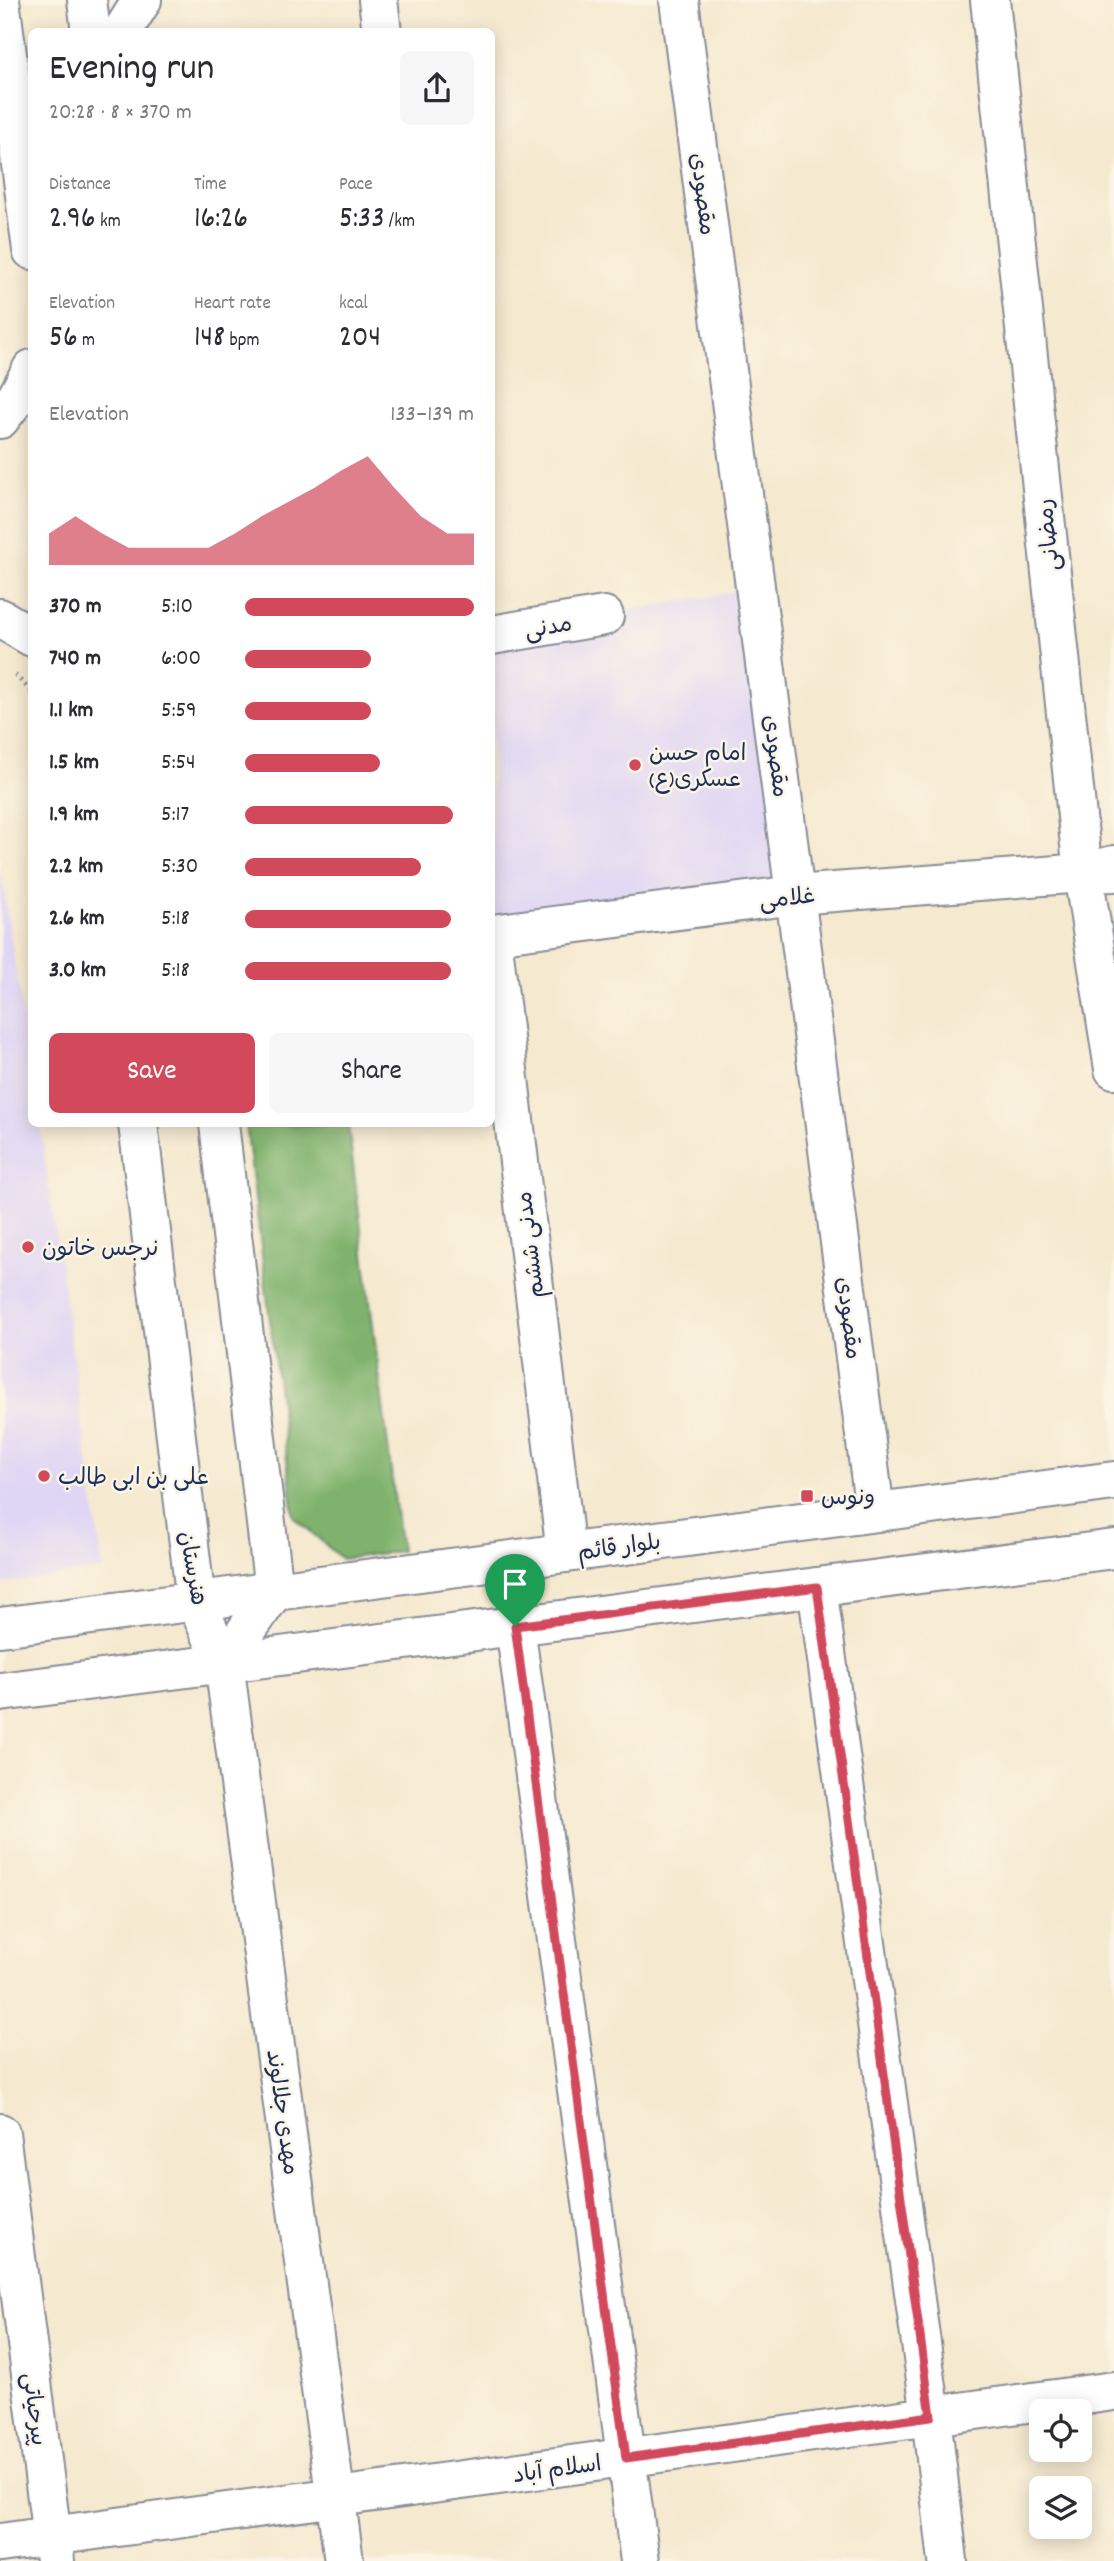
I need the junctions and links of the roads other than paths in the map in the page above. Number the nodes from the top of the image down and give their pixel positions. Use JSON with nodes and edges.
{"nodes":[{"id":1,"x":0,"y":0,"type":"edge"},
{"id":2,"x":87,"y":0,"type":"edge"},
{"id":3,"x":142,"y":0,"type":"edge"},
{"id":4,"x":378,"y":0,"type":"edge"},
{"id":5,"x":679,"y":0,"type":"edge"},
{"id":6,"x":990,"y":0,"type":"edge"},
{"id":7,"x":90,"y":28,"type":"edge"},
{"id":8,"x":124,"y":28,"type":"edge"},
{"id":9,"x":382,"y":28,"type":"edge"},
{"id":10,"x":28,"y":219,"type":"edge"},
{"id":11,"x":28,"y":376,"type":"edge"},
{"id":12,"x":0,"y":419,"type":"edge"},
{"id":13,"x":604,"y":617,"type":"dead end"},
{"id":14,"x":0,"y":618,"type":"edge"},
{"id":15,"x":28,"y":635,"type":"edge"},
{"id":16,"x":495,"y":635,"type":"edge"},
{"id":17,"x":1104,"y":870,"type":"edge"},
{"id":18,"x":795,"y":895,"type":"junction"},
{"id":19,"x":495,"y":936,"type":"edge"},
{"id":20,"x":495,"y":961,"type":"edge"},
{"id":21,"x":1114,"y":1069,"type":"edge"},
{"id":22,"x":138,"y":1127,"type":"edge"},
{"id":23,"x":219,"y":1127,"type":"edge"},
{"id":24,"x":1114,"y":1481,"type":"edge"},
{"id":25,"x":875,"y":1512,"type":"junction"},
{"id":26,"x":1114,"y":1549,"type":"edge"},
{"id":27,"x":566,"y":1553,"type":"junction"},
{"id":28,"x":817,"y":1587,"type":"junction"},
{"id":29,"x":274,"y":1591,"type":"junction"},
{"id":30,"x":195,"y":1602,"type":"junction"},
{"id":31,"x":515,"y":1626,"type":"junction"},
{"id":32,"x":0,"y":1627,"type":"edge"},
{"id":33,"x":224,"y":1663,"type":"junction"},
{"id":34,"x":0,"y":1692,"type":"edge"},
{"id":35,"x":0,"y":2133,"type":"edge"},
{"id":36,"x":1114,"y":2391,"type":"edge"},
{"id":37,"x":931,"y":2416,"type":"junction"},
{"id":38,"x":626,"y":2458,"type":"junction"},
{"id":39,"x":336,"y":2498,"type":"junction"},
{"id":40,"x":0,"y":2543,"type":"edge"},
{"id":41,"x":54,"y":2548,"type":"edge"},
{"id":42,"x":344,"y":2561,"type":"edge"},
{"id":43,"x":640,"y":2561,"type":"edge"},
{"id":44,"x":947,"y":2561,"type":"edge"}],
"edges":[{"from":1,"to":10,"type":"street"},
{"from":2,"to":7,"type":"street"},
{"from":3,"to":8,"type":"street"},
{"from":4,"to":9,"type":"street"},
{"from":5,"to":18,"type":"street","name":"مقصودی"},
{"from":6,"to":17,"type":"street","name":"رمضانی"},
{"from":11,"to":12,"type":"street"},
{"from":13,"to":16,"type":"street","name":"مدنی"},
{"from":14,"to":15,"type":"street"},
{"from":17,"to":18,"type":"street","name":"غلامی"},
{"from":17,"to":21,"type":"street","name":"رمضانی"},
{"from":18,"to":19,"type":"street","name":"غلامی"},
{"from":18,"to":25,"type":"street","name":"مقصودی"},
{"from":20,"to":27,"type":"street","name":"مدنی ششم"},
{"from":22,"to":30,"type":"street","name":"هنرستان"},
{"from":23,"to":29,"type":"street"},
{"from":24,"to":25,"type":"street","name":"بلوار قائم"},
{"from":25,"to":27,"type":"street","name":"بلوار قائم"},
{"from":26,"to":28,"type":"street"},
{"from":27,"to":29,"type":"street","name":"بلوار قائم"},
{"from":28,"to":31,"type":"street"},
{"from":28,"to":37,"type":"street"},
{"from":29,"to":30,"type":"street","name":"بلوار قائم"},
{"from":29,"to":33,"type":"street"},
{"from":30,"to":32,"type":"street","name":"بلوار قائم"},
{"from":30,"to":33,"type":"street","name":"هنرستان"},
{"from":31,"to":33,"type":"street"},
{"from":31,"to":38,"type":"street"},
{"from":33,"to":34,"type":"street"},
{"from":33,"to":39,"type":"street","name":"مهدی جلالوند"},
{"from":35,"to":41,"type":"street","name":"پیرحیاتی"},
{"from":36,"to":37,"type":"street","name":"اسلام آباد"},
{"from":37,"to":38,"type":"street","name":"اسلام آباد"},
{"from":37,"to":44,"type":"street"},
{"from":38,"to":39,"type":"street","name":"اسلام آباد"},
{"from":38,"to":43,"type":"street"},
{"from":39,"to":41,"type":"street","name":"اسلام آباد"},
{"from":39,"to":42,"type":"street","name":"مهدی جلالوند"},
{"from":40,"to":41,"type":"street","name":"اسلام آباد"}]}
